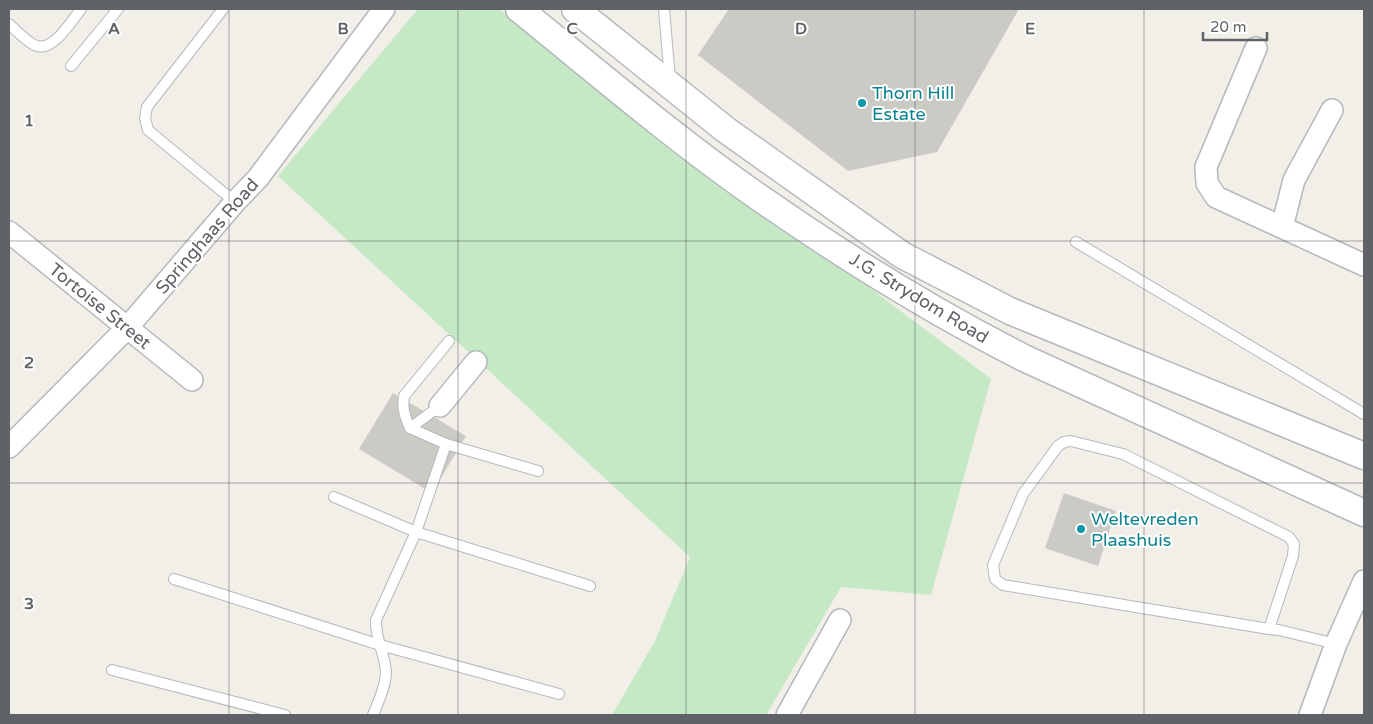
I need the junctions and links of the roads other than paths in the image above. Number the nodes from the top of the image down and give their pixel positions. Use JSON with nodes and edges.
{"nodes":[{"id":1,"x":80,"y":9,"type":"edge"},
{"id":2,"x":118,"y":9,"type":"edge"},
{"id":3,"x":223,"y":9,"type":"edge"},
{"id":4,"x":384,"y":9,"type":"edge"},
{"id":5,"x":519,"y":9,"type":"edge"},
{"id":6,"x":575,"y":9,"type":"edge"},
{"id":7,"x":664,"y":9,"type":"edge"},
{"id":8,"x":9,"y":24,"type":"edge"},
{"id":9,"x":1256,"y":48,"type":"dead end"},
{"id":10,"x":71,"y":66,"type":"dead end"},
{"id":11,"x":671,"y":86,"type":"junction"},
{"id":12,"x":1332,"y":110,"type":"dead end"},
{"id":13,"x":235,"y":202,"type":"junction"},
{"id":14,"x":1282,"y":228,"type":"junction"},
{"id":15,"x":9,"y":232,"type":"edge"},
{"id":16,"x":1076,"y":242,"type":"dead end"},
{"id":17,"x":1363,"y":261,"type":"edge"},
{"id":18,"x":128,"y":328,"type":"junction"},
{"id":19,"x":449,"y":341,"type":"dead end"},
{"id":20,"x":476,"y":362,"type":"dead end"},
{"id":21,"x":192,"y":380,"type":"dead end"},
{"id":22,"x":440,"y":406,"type":"joint"},
{"id":23,"x":1364,"y":414,"type":"edge"},
{"id":24,"x":410,"y":428,"type":"junction"},
{"id":25,"x":446,"y":444,"type":"junction"},
{"id":26,"x":9,"y":447,"type":"edge"},
{"id":27,"x":1364,"y":456,"type":"edge"},
{"id":28,"x":538,"y":471,"type":"dead end"},
{"id":29,"x":334,"y":497,"type":"dead end"},
{"id":30,"x":1364,"y":513,"type":"edge"},
{"id":31,"x":416,"y":532,"type":"junction"},
{"id":32,"x":174,"y":579,"type":"dead end"},
{"id":33,"x":1364,"y":581,"type":"edge"},
{"id":34,"x":590,"y":586,"type":"dead end"},
{"id":35,"x":840,"y":620,"type":"dead end"},
{"id":36,"x":1269,"y":630,"type":"junction"},
{"id":37,"x":1336,"y":644,"type":"junction"},
{"id":38,"x":380,"y":645,"type":"junction"},
{"id":39,"x":112,"y":670,"type":"dead end"},
{"id":40,"x":559,"y":694,"type":"dead end"},
{"id":41,"x":284,"y":715,"type":"edge"},
{"id":42,"x":372,"y":715,"type":"edge"},
{"id":43,"x":787,"y":715,"type":"edge"},
{"id":44,"x":1310,"y":715,"type":"edge"}],
"edges":[{"from":1,"to":8,"type":"lane"},
{"from":2,"to":10,"type":"lane"},
{"from":3,"to":13,"type":"lane"},
{"from":4,"to":13,"type":"street","name":"Springhaas Road"},
{"from":5,"to":30,"type":"street","name":"J.G. Strydom Road"},
{"from":6,"to":11,"type":"street","name":"J.G. Strydom Road"},
{"from":7,"to":11,"type":"lane"},
{"from":9,"to":14,"type":"street"},
{"from":11,"to":27,"type":"street","name":"J.G. Strydom Road"},
{"from":12,"to":14,"type":"street"},
{"from":13,"to":18,"type":"street","name":"Springhaas Road"},
{"from":14,"to":17,"type":"street"},
{"from":15,"to":18,"type":"street","name":"Tortoise Street"},
{"from":16,"to":23,"type":"lane"},
{"from":18,"to":21,"type":"street","name":"Tortoise Street"},
{"from":18,"to":26,"type":"street","name":"Springhaas Road"},
{"from":19,"to":24,"type":"lane"},
{"from":20,"to":22,"type":"street"},
{"from":22,"to":24,"type":"lane"},
{"from":24,"to":25,"type":"lane"},
{"from":25,"to":28,"type":"lane"},
{"from":25,"to":31,"type":"lane"},
{"from":29,"to":31,"type":"lane"},
{"from":31,"to":34,"type":"lane"},
{"from":31,"to":38,"type":"lane"},
{"from":32,"to":38,"type":"lane"},
{"from":33,"to":37,"type":"street"},
{"from":35,"to":43,"type":"street"},
{"from":36,"to":36,"type":"lane"},
{"from":36,"to":37,"type":"lane"},
{"from":37,"to":44,"type":"street"},
{"from":38,"to":40,"type":"lane"},
{"from":38,"to":42,"type":"lane"},
{"from":39,"to":41,"type":"lane"}]}
